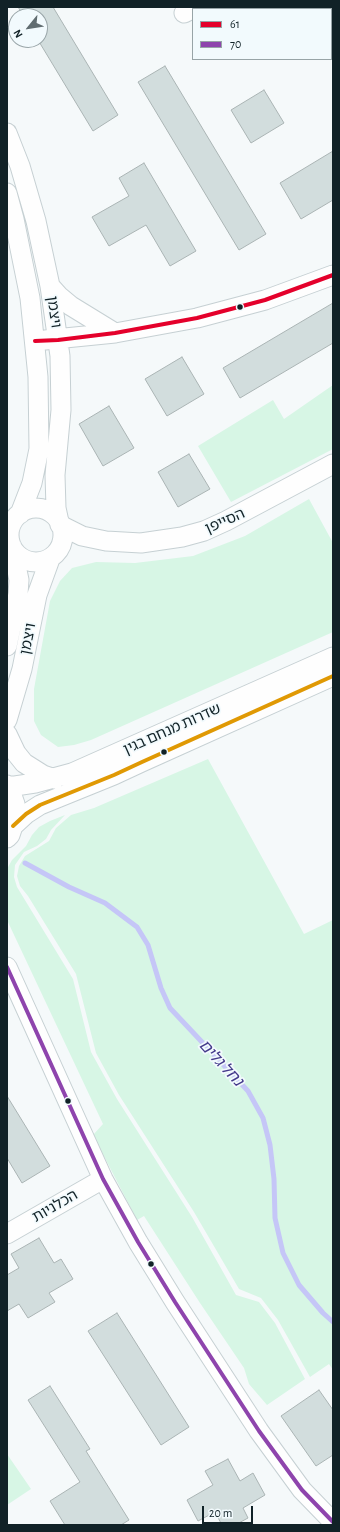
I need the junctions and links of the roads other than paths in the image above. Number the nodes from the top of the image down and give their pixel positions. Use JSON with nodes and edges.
{"nodes":[{"id":1,"x":7,"y":132,"type":"edge"},
{"id":2,"x":7,"y":193,"type":"edge"},
{"id":3,"x":333,"y":275,"type":"edge"},
{"id":4,"x":50,"y":286,"type":"junction"},
{"id":5,"x":115,"y":333,"type":"junction"},
{"id":6,"x":58,"y":340,"type":"junction"},
{"id":7,"x":35,"y":341,"type":"junction"},
{"id":8,"x":333,"y":464,"type":"edge"},
{"id":9,"x":20,"y":514,"type":"junction"},
{"id":10,"x":60,"y":523,"type":"junction"},
{"id":11,"x":106,"y":542,"type":"junction"},
{"id":12,"x":12,"y":548,"type":"junction"},
{"id":13,"x":52,"y":557,"type":"junction"},
{"id":14,"x":7,"y":646,"type":"edge"},
{"id":15,"x":333,"y":658,"type":"edge"},
{"id":16,"x":333,"y":676,"type":"edge"},
{"id":17,"x":7,"y":720,"type":"edge"},
{"id":18,"x":7,"y":734,"type":"edge"},
{"id":19,"x":55,"y":779,"type":"junction"},
{"id":20,"x":7,"y":785,"type":"edge"},
{"id":21,"x":10,"y":832,"type":"edge"},
{"id":22,"x":7,"y":967,"type":"edge"},
{"id":23,"x":103,"y":1179,"type":"junction"},
{"id":24,"x":7,"y":1234,"type":"edge"},
{"id":25,"x":333,"y":1522,"type":"edge"}],
"edges":[{"from":1,"to":4,"type":"street","name":"ויצמן"},
{"from":2,"to":7,"type":"street","name":"ויצמן"},
{"from":3,"to":5,"type":"street"},
{"from":4,"to":5,"type":"street"},
{"from":4,"to":6,"type":"street","name":"ויצמן"},
{"from":5,"to":6,"type":"street"},
{"from":6,"to":7,"type":"street"},
{"from":6,"to":10,"type":"street","name":"ויצמן"},
{"from":7,"to":9,"type":"street","name":"ויצמן"},
{"from":8,"to":11,"type":"street","name":"הסייפן"},
{"from":9,"to":10,"type":"street"},
{"from":9,"to":12,"type":"street"},
{"from":10,"to":11,"type":"street","name":"הסייפן"},
{"from":10,"to":13,"type":"street"},
{"from":11,"to":13,"type":"street","name":"הסייפן"},
{"from":12,"to":13,"type":"street"},
{"from":12,"to":14,"type":"street","name":"ויצמן"},
{"from":13,"to":17,"type":"street","name":"ויצמן"},
{"from":15,"to":19,"type":"street","name":"שדרות מנחם בגין"},
{"from":16,"to":21,"type":"street","name":"שדרות מנחם בגין"},
{"from":18,"to":19,"type":"street"},
{"from":19,"to":20,"type":"street","name":"שדרות מנחם בגין"},
{"from":20,"to":21,"type":"street"},
{"from":22,"to":23,"type":"street"},
{"from":23,"to":24,"type":"street","name":"הכלניות"},
{"from":23,"to":25,"type":"street"}]}
